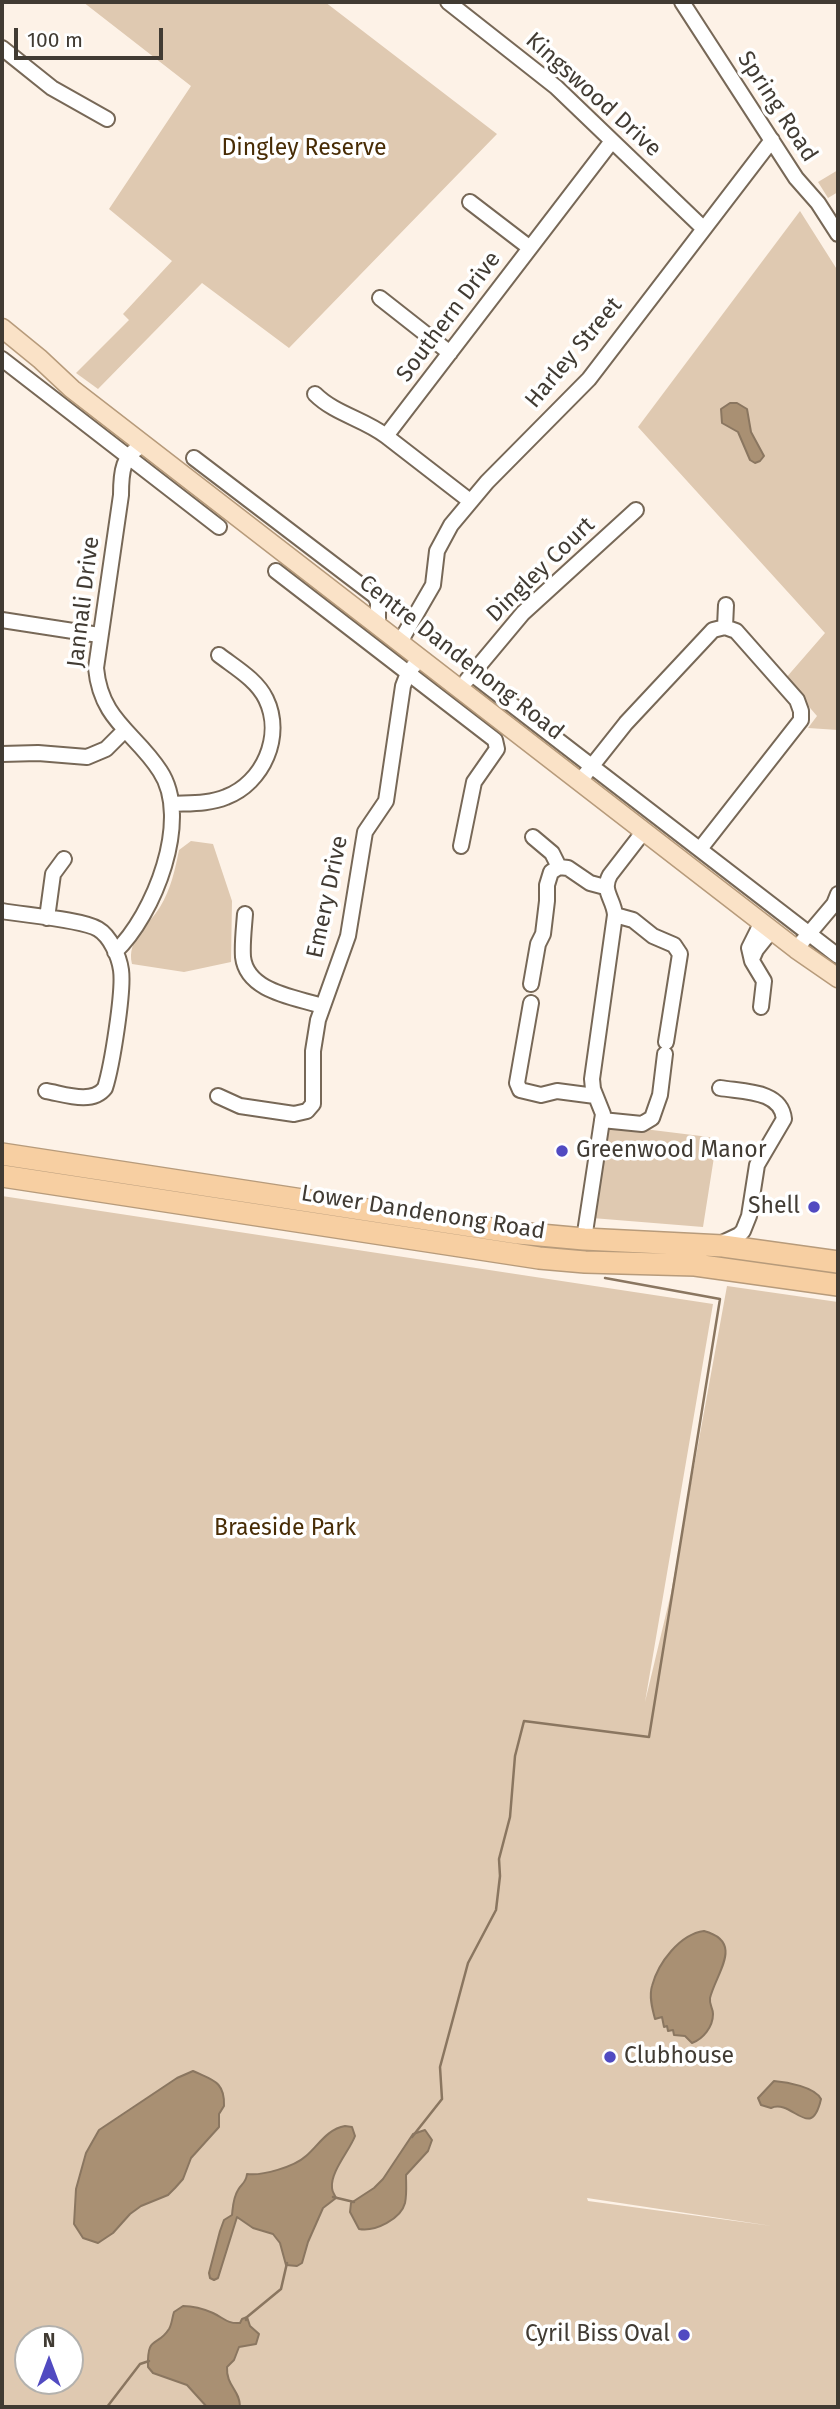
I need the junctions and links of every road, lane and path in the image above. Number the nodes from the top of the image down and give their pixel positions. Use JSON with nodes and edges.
{"nodes":[{"id":1,"x":448,"y":2,"type":"edge"},
{"id":2,"x":682,"y":2,"type":"edge"},
{"id":3,"x":2,"y":48,"type":"edge"},
{"id":4,"x":107,"y":119,"type":"dead end"},
{"id":5,"x":772,"y":140,"type":"junction"},
{"id":6,"x":612,"y":141,"type":"junction"},
{"id":7,"x":470,"y":202,"type":"dead end"},
{"id":8,"x":703,"y":228,"type":"junction"},
{"id":9,"x":838,"y":234,"type":"edge"},
{"id":10,"x":530,"y":248,"type":"junction"},
{"id":11,"x":380,"y":298,"type":"dead end"},
{"id":12,"x":2,"y":328,"type":"edge"},
{"id":13,"x":2,"y":342,"type":"edge"},
{"id":14,"x":450,"y":353,"type":"junction"},
{"id":15,"x":7,"y":363,"type":"edge"},
{"id":16,"x":2,"y":380,"type":"edge"},
{"id":17,"x":72,"y":389,"type":"junction"},
{"id":18,"x":315,"y":394,"type":"dead end"},
{"id":19,"x":386,"y":436,"type":"junction"},
{"id":20,"x":145,"y":446,"type":"junction"},
{"id":21,"x":194,"y":458,"type":"dead end"},
{"id":22,"x":132,"y":460,"type":"junction"},
{"id":23,"x":210,"y":470,"type":"junction"},
{"id":24,"x":198,"y":486,"type":"junction"},
{"id":25,"x":470,"y":501,"type":"junction"},
{"id":26,"x":636,"y":510,"type":"dead end"},
{"id":27,"x":219,"y":527,"type":"dead end"},
{"id":28,"x":276,"y":571,"type":"dead end"},
{"id":29,"x":726,"y":605,"type":"dead end"},
{"id":30,"x":2,"y":620,"type":"edge"},
{"id":31,"x":725,"y":627,"type":"junction"},
{"id":32,"x":390,"y":634,"type":"junction"},
{"id":33,"x":99,"y":635,"type":"junction"},
{"id":34,"x":219,"y":655,"type":"dead end"},
{"id":35,"x":420,"y":658,"type":"junction"},
{"id":36,"x":477,"y":672,"type":"junction"},
{"id":37,"x":408,"y":673,"type":"junction"},
{"id":38,"x":465,"y":692,"type":"junction"},
{"id":39,"x":124,"y":731,"type":"junction"},
{"id":40,"x":2,"y":754,"type":"edge"},
{"id":41,"x":593,"y":766,"type":"junction"},
{"id":42,"x":580,"y":781,"type":"junction"},
{"id":43,"x":172,"y":804,"type":"junction"},
{"id":44,"x":644,"y":831,"type":"junction"},
{"id":45,"x":533,"y":836,"type":"dead end"},
{"id":46,"x":461,"y":846,"type":"dead end"},
{"id":47,"x":700,"y":849,"type":"junction"},
{"id":48,"x":64,"y":859,"type":"dead end"},
{"id":49,"x":559,"y":867,"type":"junction"},
{"id":50,"x":605,"y":887,"type":"junction"},
{"id":51,"x":838,"y":894,"type":"edge"},
{"id":52,"x":2,"y":911,"type":"edge"},
{"id":53,"x":245,"y":914,"type":"dead end"},
{"id":54,"x":615,"y":915,"type":"junction"},
{"id":55,"x":47,"y":918,"type":"junction"},
{"id":56,"x":767,"y":926,"type":"junction"},
{"id":57,"x":809,"y":934,"type":"junction"},
{"id":58,"x":113,"y":948,"type":"junction"},
{"id":59,"x":796,"y":948,"type":"junction"},
{"id":60,"x":838,"y":956,"type":"edge"},
{"id":61,"x":819,"y":966,"type":"junction"},
{"id":62,"x":838,"y":978,"type":"edge"},
{"id":63,"x":531,"y":984,"type":"dead end"},
{"id":64,"x":838,"y":989,"type":"edge"},
{"id":65,"x":531,"y":1003,"type":"dead end"},
{"id":66,"x":322,"y":1006,"type":"junction"},
{"id":67,"x":761,"y":1007,"type":"dead end"},
{"id":68,"x":720,"y":1088,"type":"dead end"},
{"id":69,"x":46,"y":1091,"type":"dead end"},
{"id":70,"x":218,"y":1096,"type":"dead end"},
{"id":71,"x":595,"y":1096,"type":"junction"},
{"id":72,"x":602,"y":1120,"type":"junction"},
{"id":73,"x":2,"y":1154,"type":"edge"},
{"id":74,"x":2,"y":1176,"type":"edge"},
{"id":75,"x":749,"y":1216,"type":"junction"},
{"id":76,"x":583,"y":1240,"type":"junction"},
{"id":77,"x":717,"y":1245,"type":"junction"},
{"id":78,"x":767,"y":1251,"type":"junction"},
{"id":79,"x":838,"y":1262,"type":"edge"},
{"id":80,"x":838,"y":1285,"type":"edge"}],
"edges":[{"from":1,"to":6,"type":"street","name":"Kingswood Drive"},
{"from":2,"to":5,"type":"street","name":"Spring Road"},
{"from":3,"to":4,"type":"street"},
{"from":5,"to":8,"type":"street","name":"Harley Street"},
{"from":5,"to":9,"type":"street","name":"Spring Road"},
{"from":6,"to":8,"type":"street","name":"Kingswood Drive"},
{"from":6,"to":10,"type":"street","name":"Southern Drive"},
{"from":7,"to":10,"type":"street"},
{"from":8,"to":25,"type":"street","name":"Harley Street"},
{"from":10,"to":14,"type":"street","name":"Southern Drive"},
{"from":11,"to":14,"type":"street"},
{"from":12,"to":17,"type":"main road","name":"Centre Dandenong Road"},
{"from":13,"to":17,"type":"main road","name":"Centre Dandenong Road"},
{"from":14,"to":19,"type":"street","name":"Southern Drive"},
{"from":15,"to":16,"type":"street"},
{"from":15,"to":22,"type":"street"},
{"from":17,"to":20,"type":"main road","name":"Centre Dandenong Road"},
{"from":18,"to":19,"type":"street"},
{"from":19,"to":25,"type":"street"},
{"from":20,"to":22,"type":"street"},
{"from":20,"to":24,"type":"main road","name":"Centre Dandenong Road"},
{"from":21,"to":23,"type":"street"},
{"from":22,"to":27,"type":"street"},
{"from":22,"to":33,"type":"street","name":"Jannali Drive"},
{"from":23,"to":24,"type":"street"},
{"from":23,"to":32,"type":"street"},
{"from":24,"to":32,"type":"main road","name":"Centre Dandenong Road"},
{"from":25,"to":32,"type":"street","name":"Harley Street"},
{"from":26,"to":36,"type":"street","name":"Dingley Court"},
{"from":28,"to":37,"type":"street","name":"Centre Dandenong Road"},
{"from":29,"to":31,"type":"street"},
{"from":30,"to":33,"type":"street"},
{"from":31,"to":41,"type":"street"},
{"from":31,"to":47,"type":"street"},
{"from":32,"to":35,"type":"main road","name":"Centre Dandenong Road"},
{"from":33,"to":39,"type":"street","name":"Jannali Drive"},
{"from":34,"to":43,"type":"street"},
{"from":35,"to":37,"type":"street","name":"Emery Drive"},
{"from":35,"to":38,"type":"main road","name":"Centre Dandenong Road"},
{"from":36,"to":38,"type":"street","name":"Dingley Court"},
{"from":36,"to":41,"type":"street","name":"Centre Dandenong Road"},
{"from":37,"to":46,"type":"street","name":"Centre Dandenong Road"},
{"from":37,"to":66,"type":"street","name":"Emery Drive"},
{"from":38,"to":42,"type":"main road","name":"Centre Dandenong Road"},
{"from":39,"to":40,"type":"street"},
{"from":39,"to":43,"type":"street","name":"Jannali Drive"},
{"from":41,"to":42,"type":"street"},
{"from":41,"to":47,"type":"street","name":"Centre Dandenong Road"},
{"from":42,"to":44,"type":"main road","name":"Centre Dandenong Road"},
{"from":43,"to":58,"type":"street","name":"Jannali Drive"},
{"from":44,"to":50,"type":"street"},
{"from":44,"to":56,"type":"main road","name":"Centre Dandenong Road"},
{"from":45,"to":49,"type":"street"},
{"from":47,"to":57,"type":"street","name":"Centre Dandenong Road"},
{"from":48,"to":55,"type":"street"},
{"from":49,"to":50,"type":"street"},
{"from":49,"to":63,"type":"street"},
{"from":50,"to":54,"type":"street"},
{"from":51,"to":57,"type":"street"},
{"from":52,"to":55,"type":"street"},
{"from":53,"to":66,"type":"street"},
{"from":54,"to":71,"type":"street"},
{"from":54,"to":72,"type":"street"},
{"from":55,"to":58,"type":"street"},
{"from":56,"to":59,"type":"main road","name":"Centre Dandenong Road"},
{"from":56,"to":67,"type":"street"},
{"from":57,"to":59,"type":"street"},
{"from":57,"to":60,"type":"street","name":"Centre Dandenong Road"},
{"from":58,"to":69,"type":"street"},
{"from":59,"to":61,"type":"main road","name":"Centre Dandenong Road"},
{"from":61,"to":62,"type":"main road","name":"Centre Dandenong Road"},
{"from":61,"to":64,"type":"main road","name":"Centre Dandenong Road"},
{"from":65,"to":71,"type":"street"},
{"from":66,"to":70,"type":"street","name":"Emery Drive"},
{"from":68,"to":75,"type":"street"},
{"from":71,"to":72,"type":"street"},
{"from":72,"to":76,"type":"street"},
{"from":73,"to":76,"type":"highway","name":"Lower Dandenong Road"},
{"from":74,"to":80,"type":"highway","name":"Lower Dandenong Road"},
{"from":75,"to":77,"type":"street"},
{"from":75,"to":78,"type":"street"},
{"from":76,"to":77,"type":"highway","name":"Lower Dandenong Road"},
{"from":77,"to":78,"type":"highway","name":"Lower Dandenong Road"},
{"from":78,"to":79,"type":"highway","name":"Lower Dandenong Road"}]}
